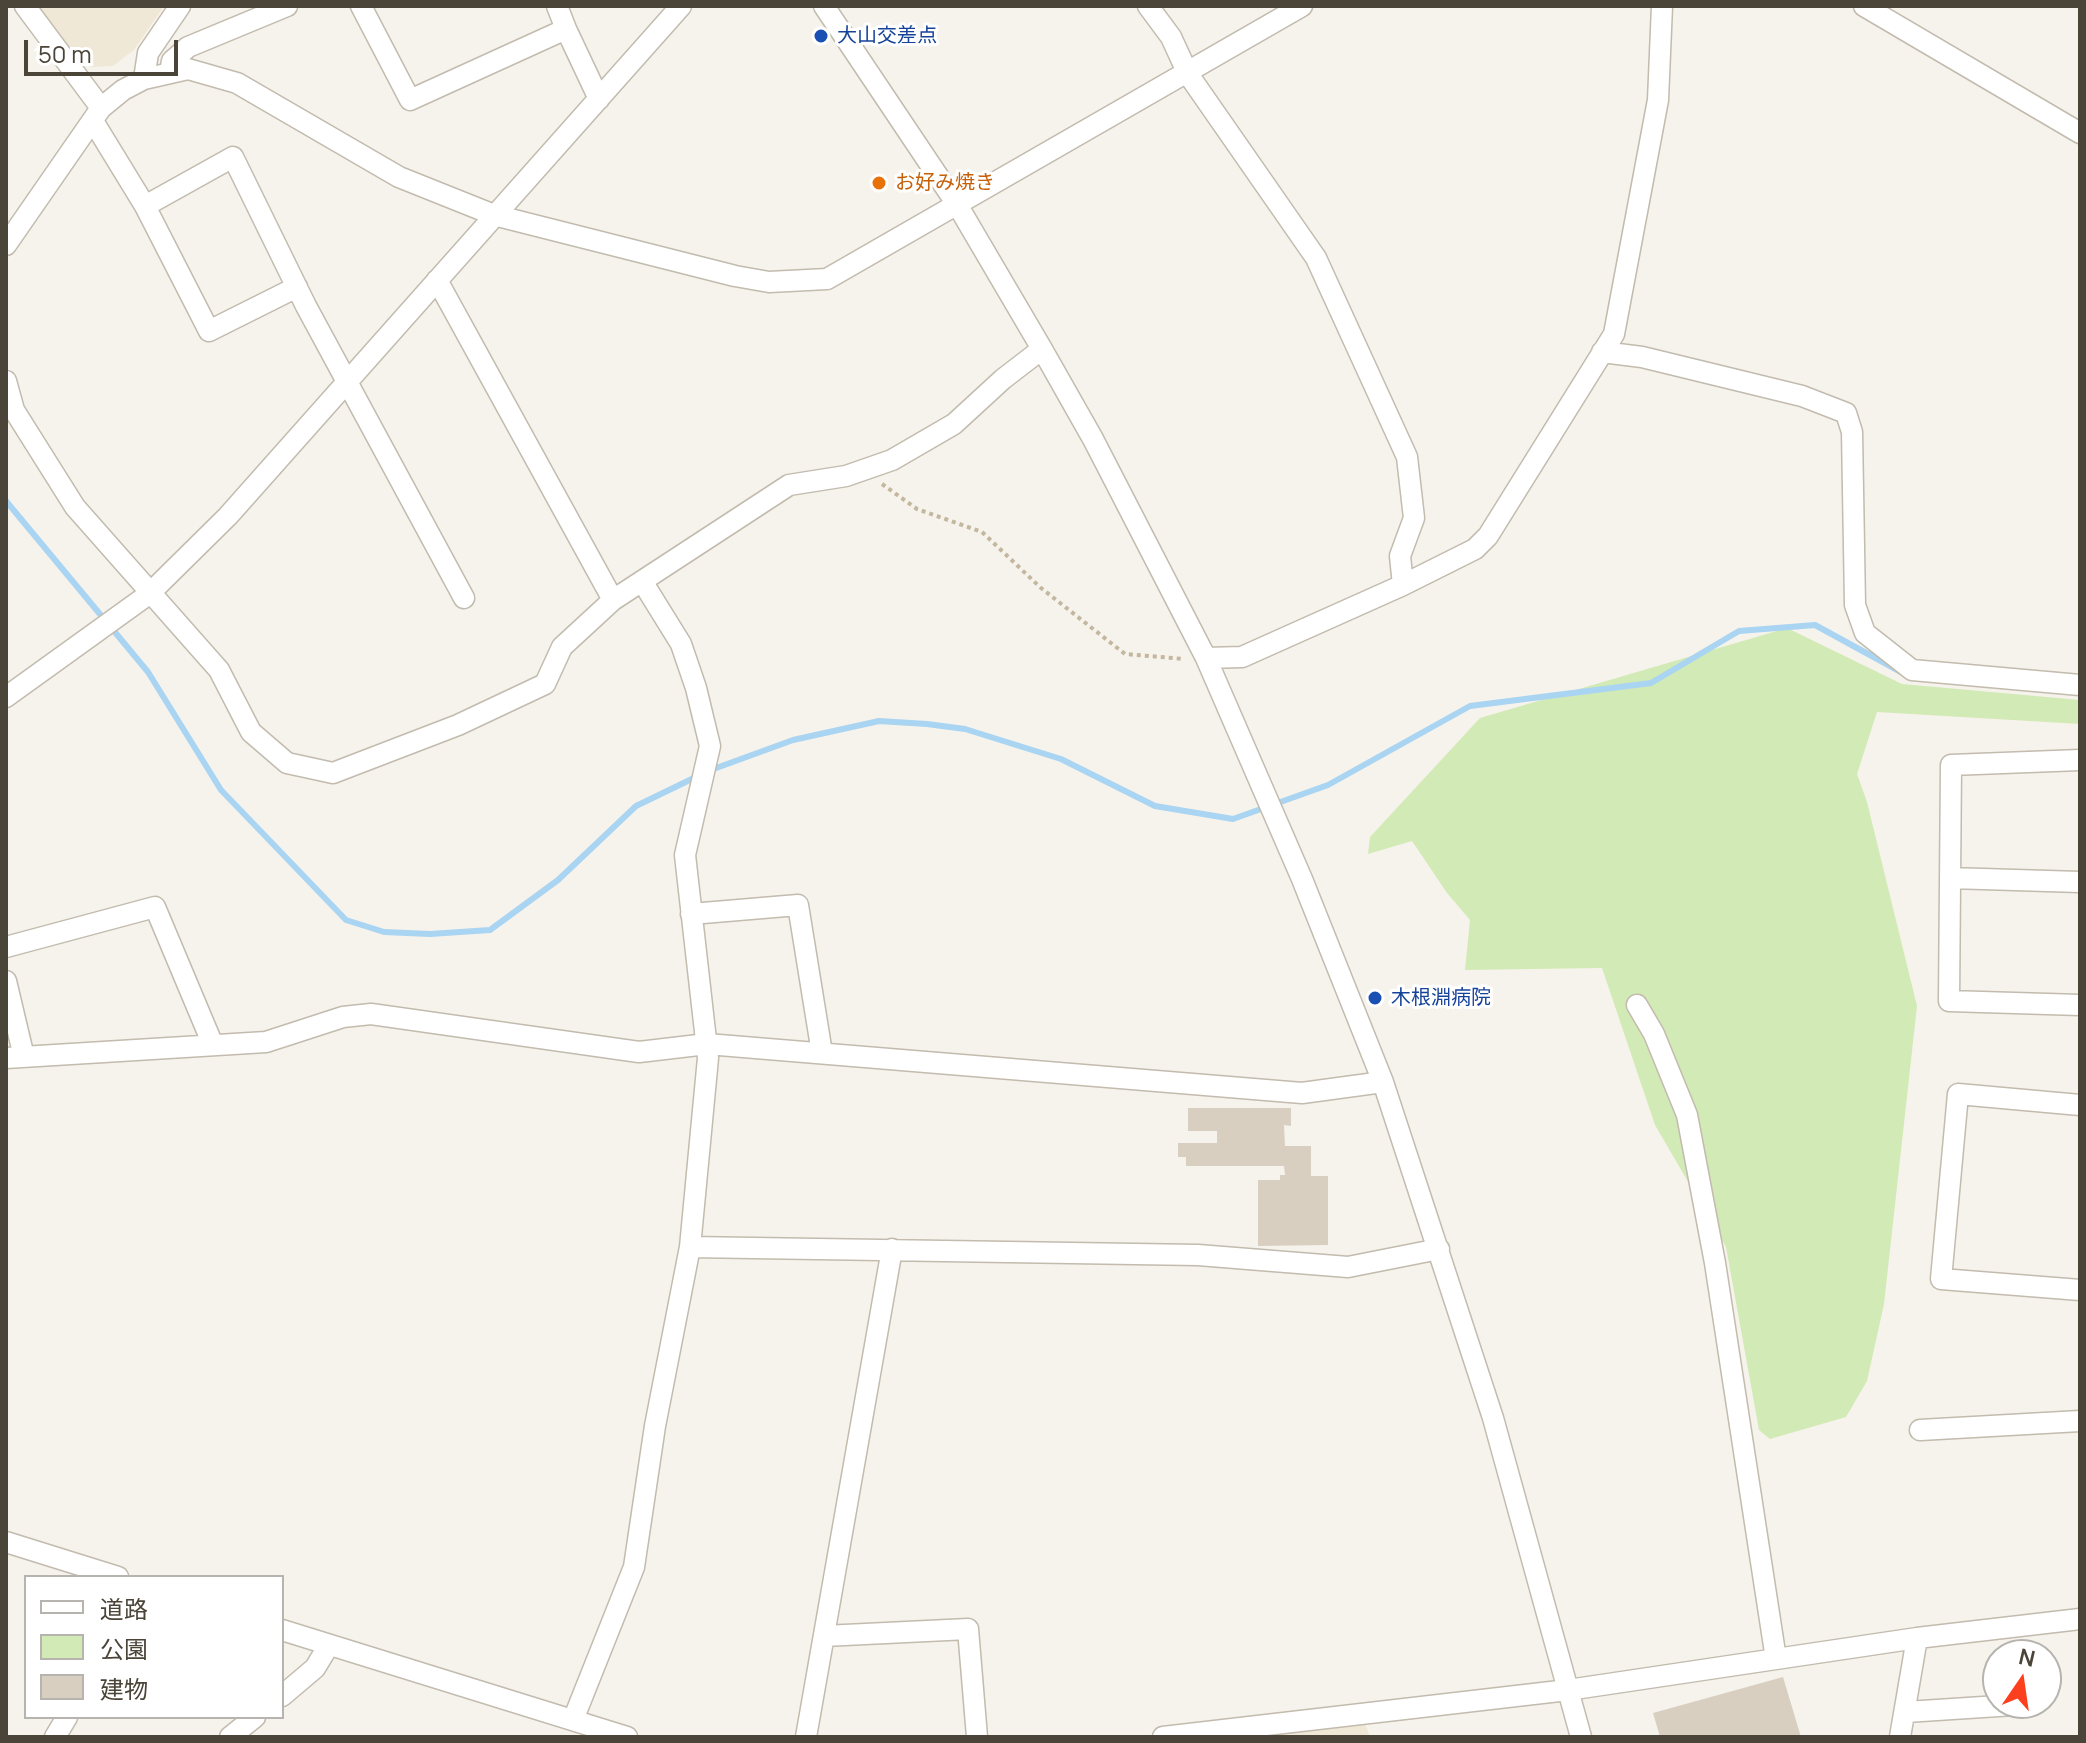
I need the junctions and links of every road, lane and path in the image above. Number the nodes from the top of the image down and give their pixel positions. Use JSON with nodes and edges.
{"nodes":[{"id":1,"x":25,"y":6,"type":"edge"},
{"id":2,"x":180,"y":6,"type":"edge"},
{"id":3,"x":287,"y":6,"type":"edge"},
{"id":4,"x":361,"y":6,"type":"edge"},
{"id":5,"x":557,"y":6,"type":"edge"},
{"id":6,"x":681,"y":6,"type":"edge"},
{"id":7,"x":1148,"y":6,"type":"edge"},
{"id":8,"x":1302,"y":6,"type":"edge"},
{"id":9,"x":1662,"y":6,"type":"edge"},
{"id":10,"x":1864,"y":6,"type":"edge"},
{"id":11,"x":830,"y":8,"type":"edge"},
{"id":12,"x":566,"y":29,"type":"junction"},
{"id":13,"x":170,"y":72,"type":"junction"},
{"id":14,"x":1188,"y":74,"type":"junction"},
{"id":15,"x":144,"y":79,"type":"junction"},
{"id":16,"x":599,"y":99,"type":"junction"},
{"id":17,"x":97,"y":115,"type":"junction"},
{"id":18,"x":2080,"y":133,"type":"edge"},
{"id":19,"x":145,"y":206,"type":"junction"},
{"id":20,"x":958,"y":206,"type":"junction"},
{"id":21,"x":494,"y":215,"type":"junction"},
{"id":22,"x":6,"y":245,"type":"edge"},
{"id":23,"x":437,"y":280,"type":"junction"},
{"id":24,"x":297,"y":287,"type":"junction"},
{"id":25,"x":1042,"y":349,"type":"junction"},
{"id":26,"x":1602,"y":352,"type":"junction"},
{"id":27,"x":6,"y":381,"type":"edge"},
{"id":28,"x":347,"y":381,"type":"junction"},
{"id":29,"x":862,"y":470,"type":"junction"},
{"id":30,"x":642,"y":581,"type":"junction"},
{"id":31,"x":1403,"y":585,"type":"junction"},
{"id":32,"x":149,"y":594,"type":"junction"},
{"id":33,"x":464,"y":598,"type":"dead end"},
{"id":34,"x":613,"y":600,"type":"junction"},
{"id":35,"x":1206,"y":658,"type":"junction"},
{"id":36,"x":2080,"y":685,"type":"edge"},
{"id":37,"x":6,"y":697,"type":"edge"},
{"id":38,"x":2080,"y":760,"type":"edge"},
{"id":39,"x":1950,"y":878,"type":"junction"},
{"id":40,"x":2080,"y":882,"type":"edge"},
{"id":41,"x":691,"y":914,"type":"junction"},
{"id":42,"x":6,"y":947,"type":"edge"},
{"id":43,"x":6,"y":981,"type":"edge"},
{"id":44,"x":1637,"y":1005,"type":"dead end"},
{"id":45,"x":2080,"y":1005,"type":"edge"},
{"id":46,"x":707,"y":1044,"type":"junction"},
{"id":47,"x":213,"y":1045,"type":"junction"},
{"id":48,"x":822,"y":1053,"type":"junction"},
{"id":49,"x":15,"y":1057,"type":"edge"},
{"id":50,"x":1383,"y":1082,"type":"junction"},
{"id":51,"x":2080,"y":1105,"type":"edge"},
{"id":52,"x":690,"y":1247,"type":"junction"},
{"id":53,"x":892,"y":1249,"type":"junction"},
{"id":54,"x":1439,"y":1249,"type":"junction"},
{"id":55,"x":2080,"y":1290,"type":"edge"},
{"id":56,"x":2080,"y":1421,"type":"edge"},
{"id":57,"x":1920,"y":1430,"type":"dead end"},
{"id":58,"x":6,"y":1542,"type":"edge"},
{"id":59,"x":112,"y":1575,"type":"edge"},
{"id":60,"x":2080,"y":1619,"type":"edge"},
{"id":61,"x":284,"y":1631,"type":"edge"},
{"id":62,"x":824,"y":1636,"type":"junction"},
{"id":63,"x":1917,"y":1638,"type":"junction"},
{"id":64,"x":329,"y":1645,"type":"junction"},
{"id":65,"x":1776,"y":1659,"type":"junction"},
{"id":66,"x":1568,"y":1690,"type":"junction"},
{"id":67,"x":284,"y":1694,"type":"edge"},
{"id":68,"x":1982,"y":1707,"type":"edge"},
{"id":69,"x":1906,"y":1712,"type":"junction"},
{"id":70,"x":66,"y":1719,"type":"edge"},
{"id":71,"x":252,"y":1719,"type":"edge"},
{"id":72,"x":573,"y":1720,"type":"junction"},
{"id":73,"x":622,"y":1736,"type":"edge"},
{"id":74,"x":55,"y":1737,"type":"edge"},
{"id":75,"x":230,"y":1737,"type":"edge"},
{"id":76,"x":806,"y":1737,"type":"edge"},
{"id":77,"x":977,"y":1737,"type":"edge"},
{"id":78,"x":1163,"y":1737,"type":"edge"},
{"id":79,"x":1581,"y":1737,"type":"edge"},
{"id":80,"x":1900,"y":1737,"type":"edge"}],
"edges":[{"from":1,"to":17,"type":"street"},
{"from":2,"to":15,"type":"street"},
{"from":3,"to":13,"type":"street"},
{"from":4,"to":12,"type":"street"},
{"from":5,"to":12,"type":"street"},
{"from":6,"to":16,"type":"street"},
{"from":7,"to":14,"type":"street"},
{"from":8,"to":14,"type":"street"},
{"from":9,"to":26,"type":"street"},
{"from":10,"to":18,"type":"street"},
{"from":11,"to":20,"type":"street"},
{"from":12,"to":16,"type":"street"},
{"from":13,"to":15,"type":"street"},
{"from":13,"to":21,"type":"street"},
{"from":14,"to":20,"type":"street"},
{"from":14,"to":31,"type":"street"},
{"from":15,"to":17,"type":"street"},
{"from":16,"to":21,"type":"street"},
{"from":17,"to":19,"type":"street"},
{"from":17,"to":22,"type":"street"},
{"from":19,"to":24,"type":"street"},
{"from":19,"to":24,"type":"street"},
{"from":20,"to":21,"type":"street"},
{"from":20,"to":25,"type":"street"},
{"from":21,"to":23,"type":"street"},
{"from":23,"to":28,"type":"street"},
{"from":23,"to":34,"type":"street"},
{"from":24,"to":28,"type":"street"},
{"from":25,"to":29,"type":"street"},
{"from":25,"to":35,"type":"street"},
{"from":26,"to":31,"type":"street"},
{"from":26,"to":36,"type":"street"},
{"from":27,"to":32,"type":"street"},
{"from":28,"to":32,"type":"street"},
{"from":28,"to":33,"type":"street"},
{"from":29,"to":30,"type":"street"},
{"from":29,"to":35,"type":"path"},
{"from":30,"to":34,"type":"street"},
{"from":30,"to":41,"type":"street"},
{"from":31,"to":35,"type":"street"},
{"from":32,"to":34,"type":"street"},
{"from":32,"to":37,"type":"street"},
{"from":35,"to":50,"type":"street"},
{"from":38,"to":39,"type":"street"},
{"from":39,"to":40,"type":"street"},
{"from":39,"to":45,"type":"street"},
{"from":41,"to":46,"type":"street"},
{"from":41,"to":48,"type":"street"},
{"from":42,"to":47,"type":"street"},
{"from":43,"to":49,"type":"street"},
{"from":44,"to":65,"type":"street"},
{"from":46,"to":47,"type":"street"},
{"from":46,"to":48,"type":"street"},
{"from":46,"to":52,"type":"street"},
{"from":47,"to":49,"type":"street"},
{"from":48,"to":50,"type":"street"},
{"from":50,"to":54,"type":"street"},
{"from":51,"to":55,"type":"street"},
{"from":52,"to":53,"type":"street"},
{"from":52,"to":72,"type":"street"},
{"from":53,"to":54,"type":"street"},
{"from":53,"to":62,"type":"street"},
{"from":54,"to":66,"type":"street"},
{"from":56,"to":57,"type":"street"},
{"from":58,"to":59,"type":"street"},
{"from":60,"to":63,"type":"street"},
{"from":61,"to":64,"type":"street"},
{"from":62,"to":76,"type":"street"},
{"from":62,"to":77,"type":"street"},
{"from":63,"to":65,"type":"street"},
{"from":63,"to":69,"type":"street"},
{"from":64,"to":67,"type":"street"},
{"from":64,"to":72,"type":"street"},
{"from":65,"to":66,"type":"street"},
{"from":66,"to":78,"type":"street"},
{"from":66,"to":79,"type":"street"},
{"from":68,"to":69,"type":"street"},
{"from":69,"to":80,"type":"street"},
{"from":70,"to":74,"type":"street"},
{"from":71,"to":75,"type":"street"},
{"from":72,"to":73,"type":"street"}]}
